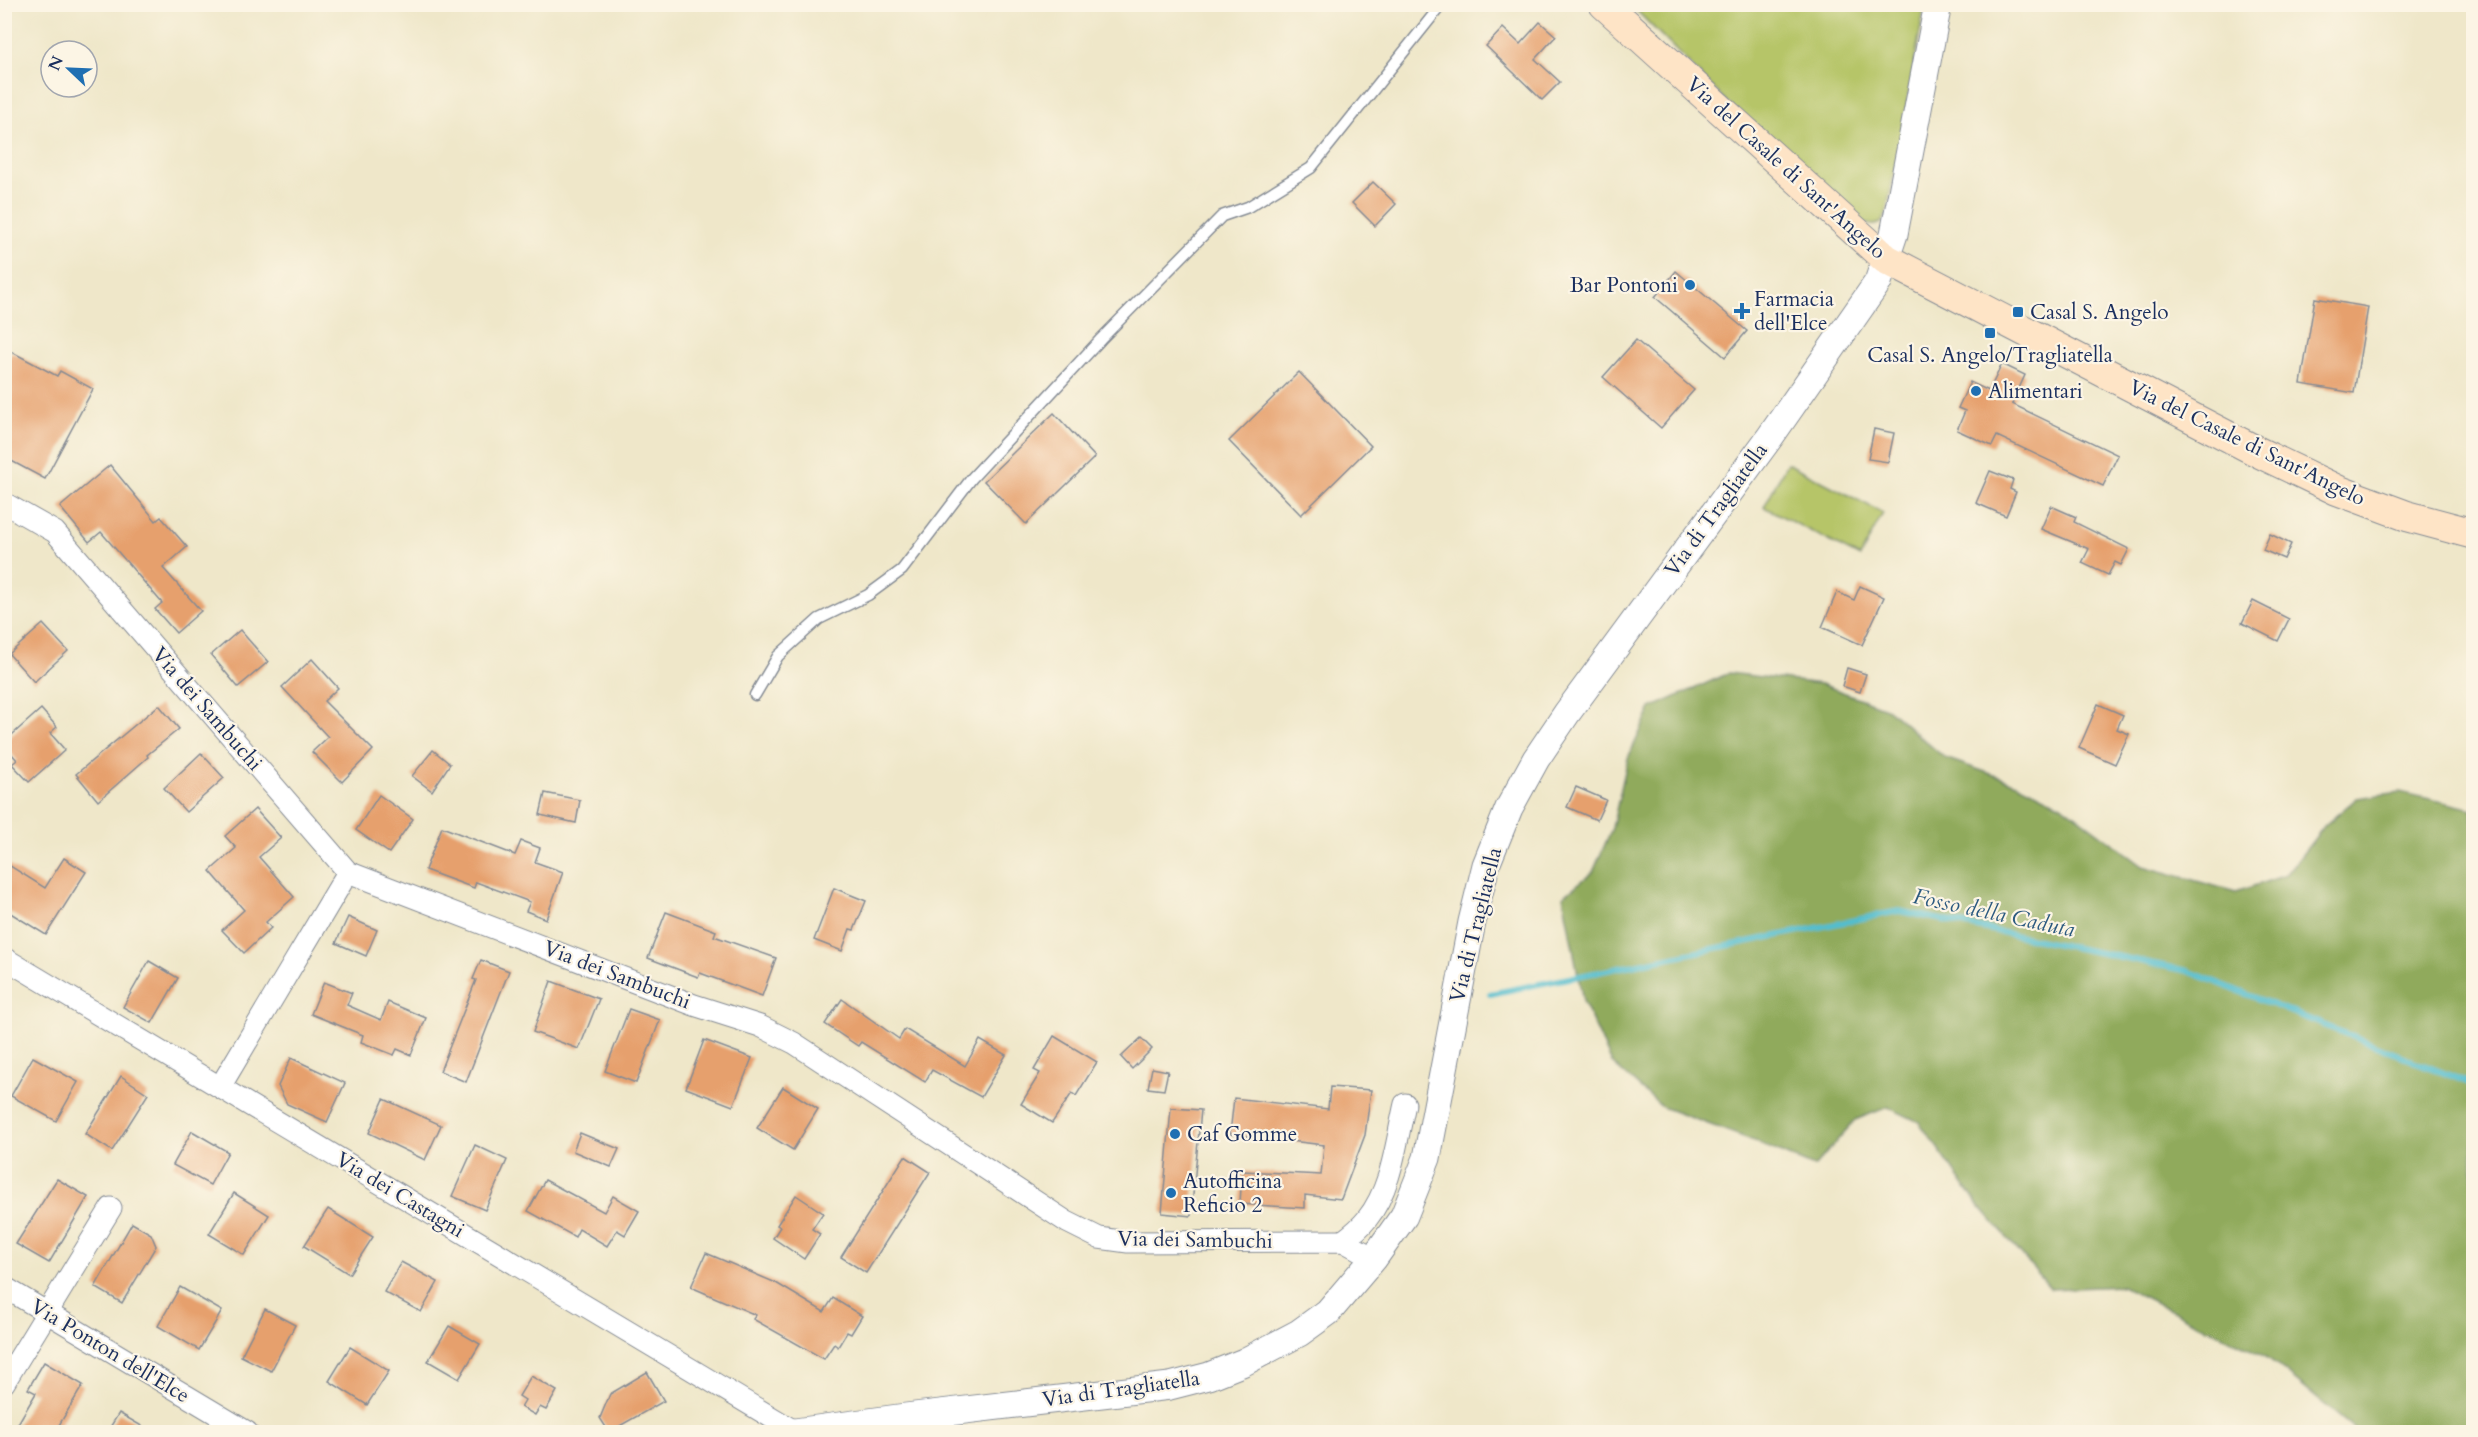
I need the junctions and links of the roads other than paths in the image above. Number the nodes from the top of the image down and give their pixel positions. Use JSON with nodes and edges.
{"nodes":[{"id":1,"x":1442,"y":4,"type":"edge"},
{"id":2,"x":1604,"y":4,"type":"edge"},
{"id":3,"x":1938,"y":4,"type":"edge"},
{"id":4,"x":1886,"y":259,"type":"junction"},
{"id":5,"x":4,"y":503,"type":"edge"},
{"id":6,"x":2474,"y":534,"type":"edge"},
{"id":7,"x":755,"y":695,"type":"dead end"},
{"id":8,"x":348,"y":872,"type":"junction"},
{"id":9,"x":4,"y":958,"type":"edge"},
{"id":10,"x":220,"y":1088,"type":"junction"},
{"id":11,"x":1405,"y":1104,"type":"dead end"},
{"id":12,"x":111,"y":1208,"type":"dead end"},
{"id":13,"x":1343,"y":1241,"type":"junction"},
{"id":14,"x":1374,"y":1258,"type":"junction"},
{"id":15,"x":4,"y":1287,"type":"edge"},
{"id":16,"x":46,"y":1312,"type":"junction"},
{"id":17,"x":4,"y":1383,"type":"edge"},
{"id":18,"x":247,"y":1432,"type":"edge"},
{"id":19,"x":796,"y":1432,"type":"edge"}],
"edges":[{"from":1,"to":7,"type":"lane"},
{"from":2,"to":4,"type":"main road","name":"Via del Casale di Sant'Angelo"},
{"from":3,"to":4,"type":"street","name":"Via di Tragliatella"},
{"from":4,"to":6,"type":"main road","name":"Via del Casale di Sant'Angelo"},
{"from":4,"to":14,"type":"street","name":"Via di Tragliatella"},
{"from":5,"to":8,"type":"street","name":"Via dei Sambuchi"},
{"from":8,"to":10,"type":"street"},
{"from":8,"to":13,"type":"street","name":"Via dei Sambuchi"},
{"from":9,"to":10,"type":"street","name":"Via dei Castagni"},
{"from":10,"to":19,"type":"street","name":"Via dei Castagni"},
{"from":11,"to":13,"type":"street"},
{"from":12,"to":16,"type":"street"},
{"from":13,"to":14,"type":"street","name":"Via dei Sambuchi"},
{"from":14,"to":19,"type":"street","name":"Via di Tragliatella"},
{"from":15,"to":16,"type":"street","name":"Via Ponton dell'Elce"},
{"from":16,"to":17,"type":"street"},
{"from":16,"to":18,"type":"street","name":"Via Ponton dell'Elce"}]}
